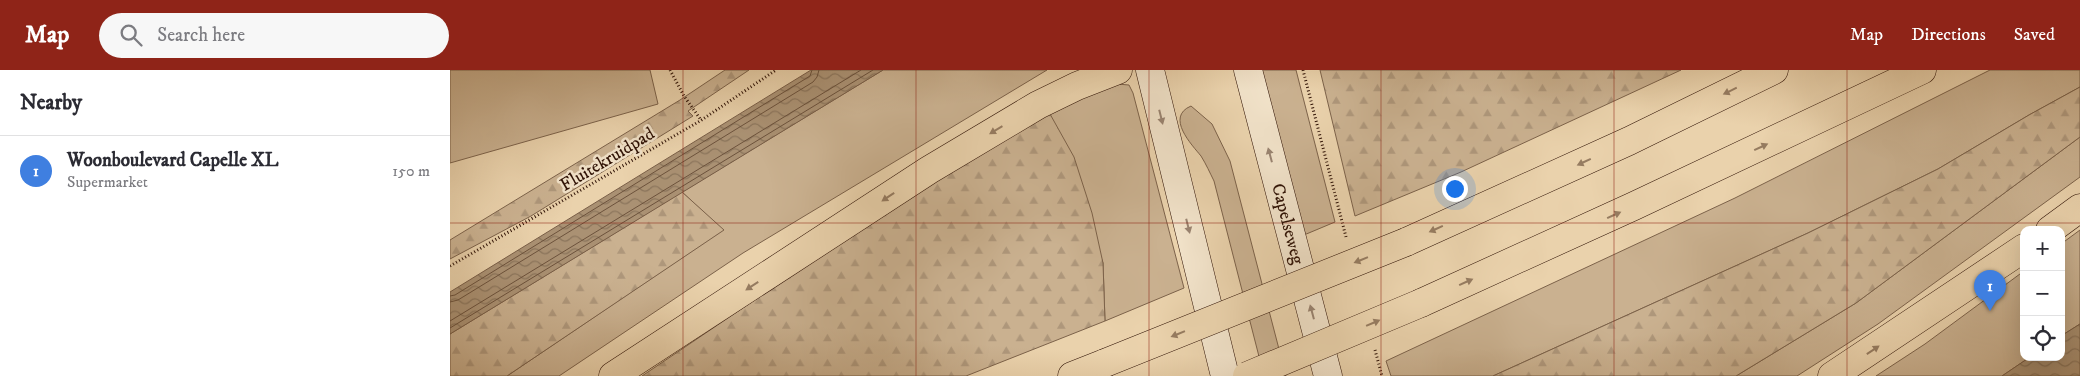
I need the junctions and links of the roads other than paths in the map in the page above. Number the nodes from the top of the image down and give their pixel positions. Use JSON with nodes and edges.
{"nodes":[{"id":1,"x":1118,"y":70,"type":"edge"},
{"id":2,"x":1150,"y":70,"type":"edge"},
{"id":3,"x":1248,"y":70,"type":"edge"},
{"id":4,"x":1774,"y":70,"type":"edge"},
{"id":5,"x":1922,"y":70,"type":"edge"},
{"id":6,"x":2080,"y":208,"type":"edge"},
{"id":7,"x":2055,"y":226,"type":"edge"},
{"id":8,"x":2020,"y":251,"type":"edge"},
{"id":9,"x":613,"y":376,"type":"edge"},
{"id":10,"x":1072,"y":376,"type":"edge"},
{"id":11,"x":1225,"y":376,"type":"edge"},
{"id":12,"x":1247,"y":376,"type":"edge"},
{"id":13,"x":1328,"y":376,"type":"edge"},
{"id":14,"x":1832,"y":376,"type":"edge"}],
"edges":[{"from":1,"to":9,"type":"highway","one_way":true},
{"from":2,"to":11,"type":"main road","one_way":true},
{"from":13,"to":3,"type":"main road","name":"Capelseweg","one_way":true},
{"from":4,"to":10,"type":"highway","one_way":true,"bridge":true},
{"from":12,"to":5,"type":"highway","one_way":true,"bridge":true},
{"from":6,"to":7,"type":"highway"},
{"from":14,"to":8,"type":"highway","one_way":true}]}
